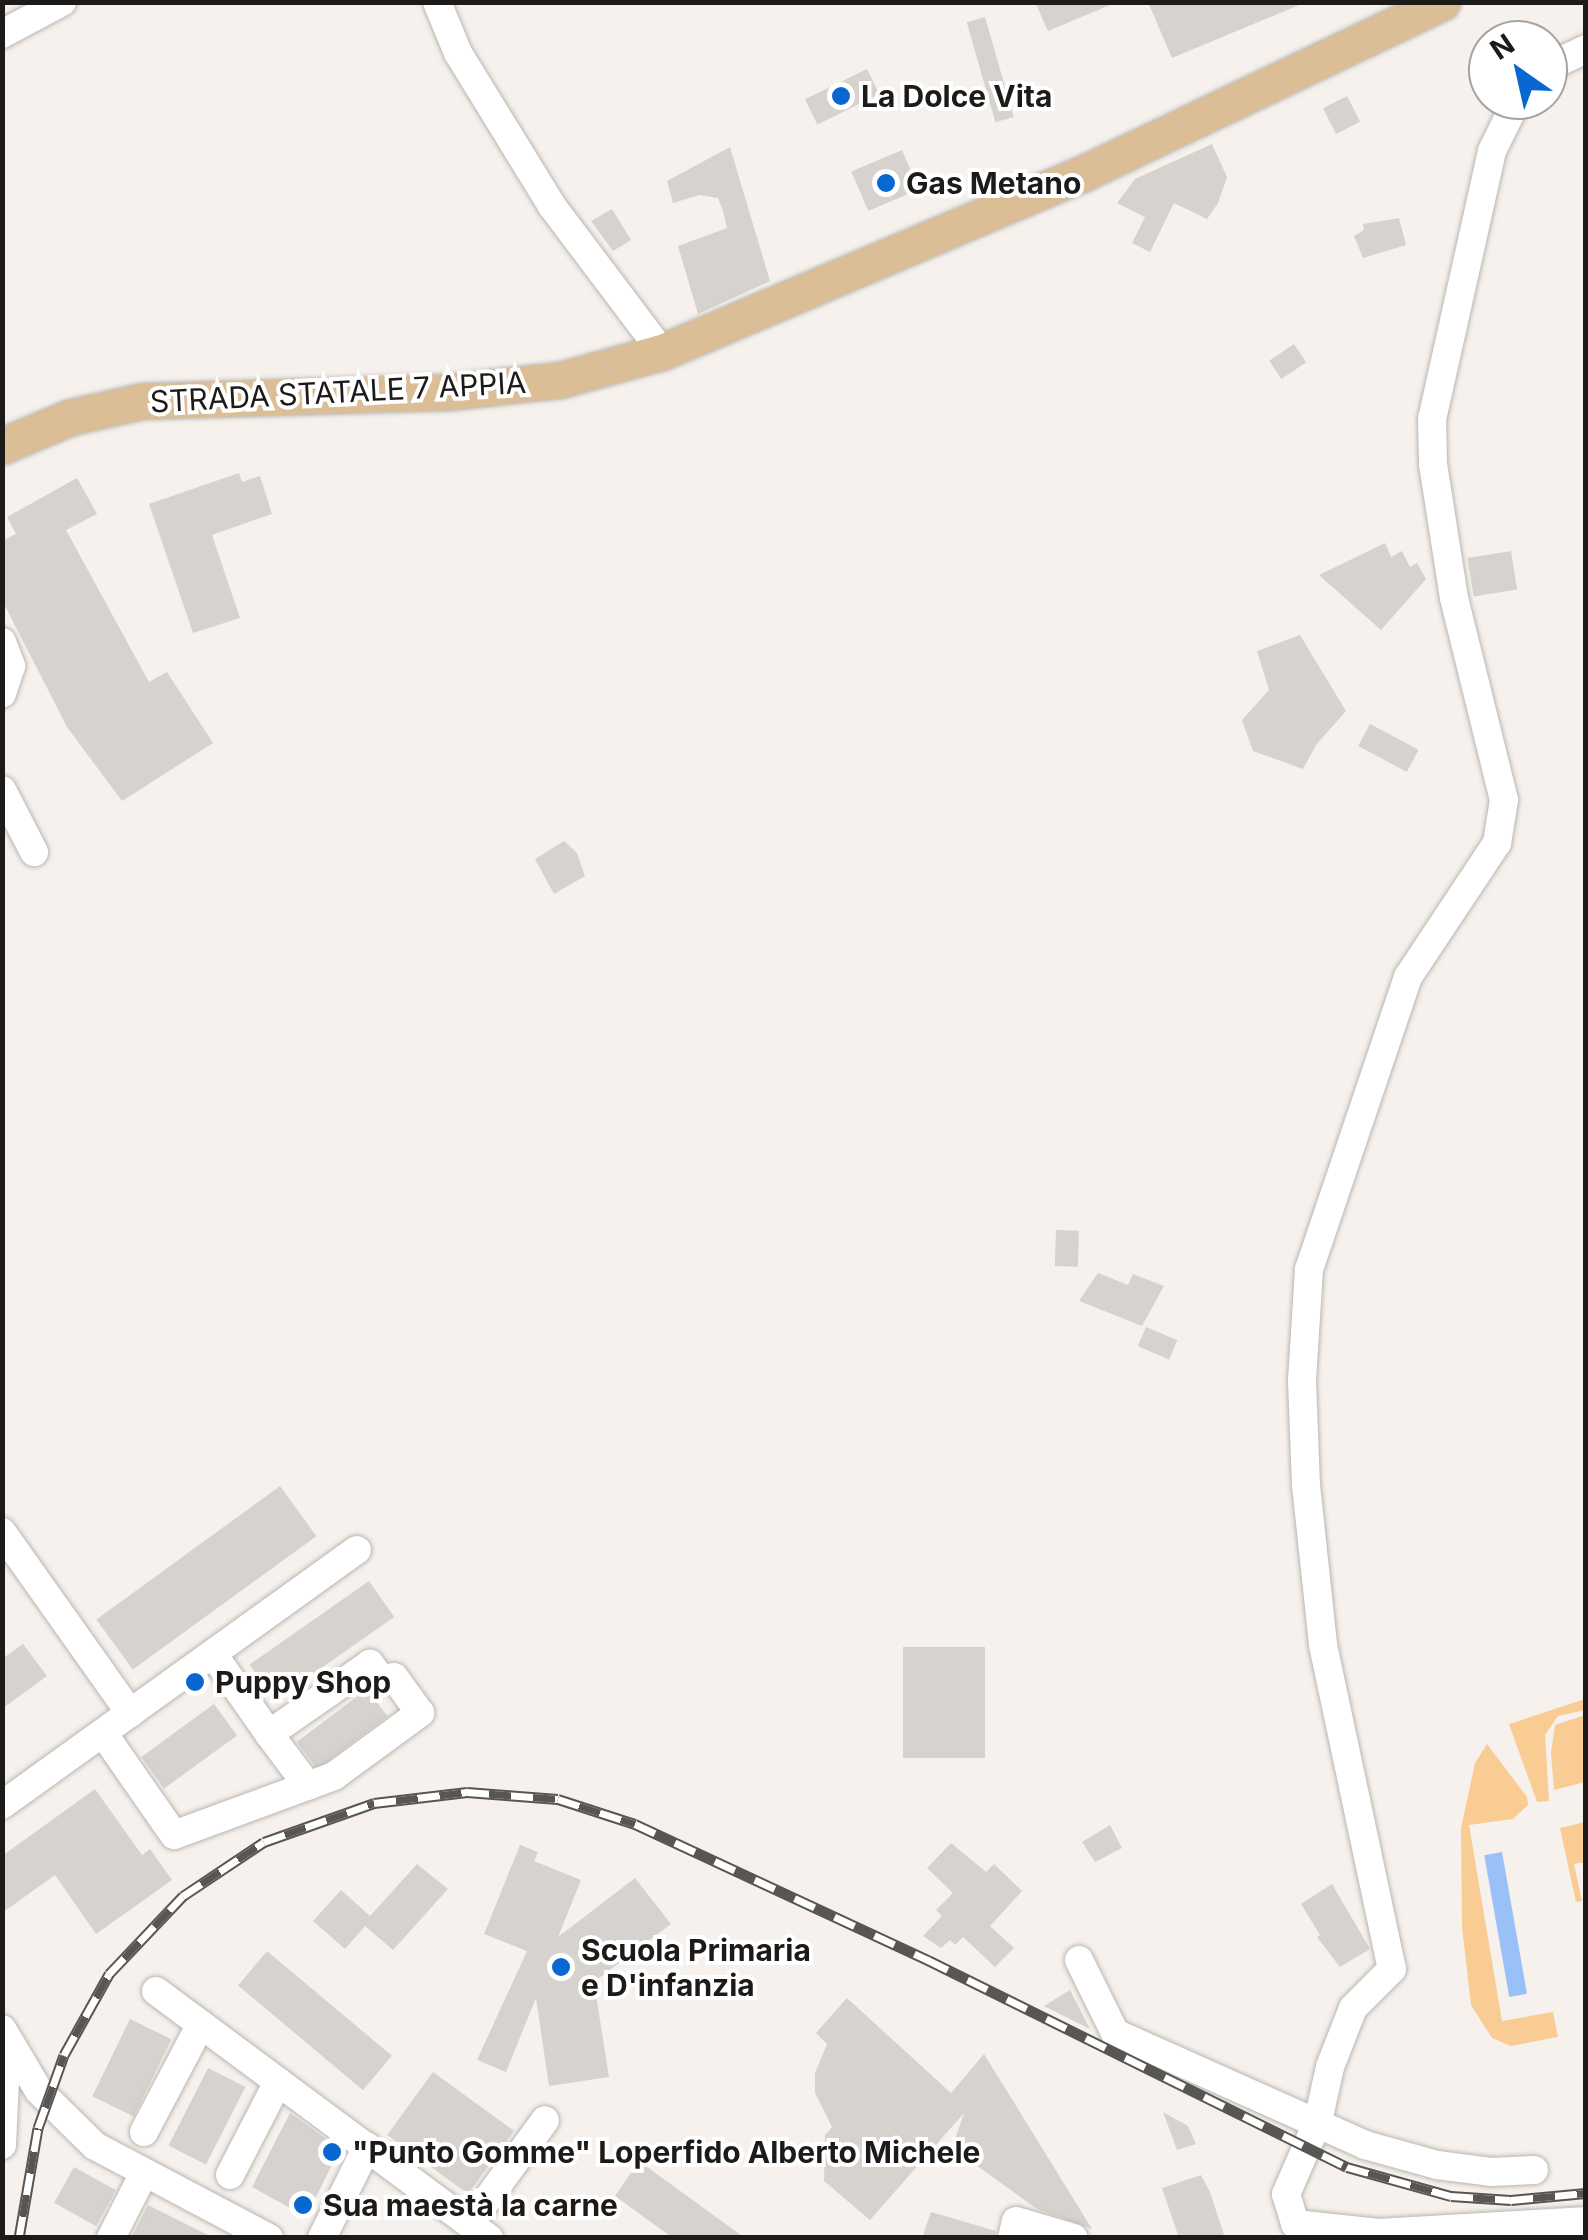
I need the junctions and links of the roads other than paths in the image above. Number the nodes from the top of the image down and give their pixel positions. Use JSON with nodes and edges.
{"nodes":[{"id":1,"x":62,"y":2,"type":"edge"},
{"id":2,"x":437,"y":2,"type":"edge"},
{"id":3,"x":1442,"y":2,"type":"edge"},
{"id":4,"x":2,"y":34,"type":"edge"},
{"id":5,"x":1507,"y":120,"type":"edge"},
{"id":6,"x":662,"y":352,"type":"junction"},
{"id":7,"x":2,"y":446,"type":"edge"},
{"id":8,"x":2,"y":642,"type":"edge"},
{"id":9,"x":2,"y":694,"type":"edge"},
{"id":10,"x":2,"y":790,"type":"edge"},
{"id":11,"x":34,"y":852,"type":"dead end"},
{"id":12,"x":2,"y":1532,"type":"edge"},
{"id":13,"x":356,"y":1550,"type":"dead end"},
{"id":14,"x":213,"y":1654,"type":"junction"},
{"id":15,"x":130,"y":1713,"type":"junction"},
{"id":16,"x":103,"y":1733,"type":"junction"},
{"id":17,"x":269,"y":1734,"type":"junction"},
{"id":18,"x":308,"y":1786,"type":"junction"},
{"id":19,"x":2,"y":1805,"type":"edge"},
{"id":20,"x":1079,"y":1960,"type":"dead end"},
{"id":21,"x":156,"y":1991,"type":"dead end"},
{"id":22,"x":200,"y":2024,"type":"junction"},
{"id":23,"x":5,"y":2033,"type":"edge"},
{"id":24,"x":278,"y":2082,"type":"junction"},
{"id":25,"x":545,"y":2120,"type":"dead end"},
{"id":26,"x":1318,"y":2121,"type":"junction"},
{"id":27,"x":144,"y":2132,"type":"dead end"},
{"id":28,"x":2,"y":2145,"type":"edge"},
{"id":29,"x":366,"y":2147,"type":"junction"},
{"id":30,"x":1534,"y":2170,"type":"dead end"},
{"id":31,"x":144,"y":2174,"type":"junction"},
{"id":32,"x":230,"y":2175,"type":"dead end"},
{"id":33,"x":1586,"y":2221,"type":"edge"},
{"id":34,"x":219,"y":2226,"type":"edge"},
{"id":35,"x":480,"y":2230,"type":"edge"},
{"id":36,"x":111,"y":2238,"type":"edge"},
{"id":37,"x":269,"y":2238,"type":"edge"},
{"id":38,"x":322,"y":2238,"type":"edge"},
{"id":39,"x":1012,"y":2238,"type":"edge"},
{"id":40,"x":1074,"y":2238,"type":"edge"}],
"edges":[{"from":1,"to":4,"type":"street"},
{"from":2,"to":6,"type":"street"},
{"from":3,"to":6,"type":"main road","name":"STRADA STATALE 7 APPIA"},
{"from":5,"to":26,"type":"street"},
{"from":6,"to":7,"type":"main road","name":"STRADA STATALE 7 APPIA"},
{"from":8,"to":9,"type":"street"},
{"from":10,"to":11,"type":"street"},
{"from":12,"to":15,"type":"street"},
{"from":13,"to":14,"type":"street"},
{"from":14,"to":15,"type":"street"},
{"from":14,"to":17,"type":"street"},
{"from":15,"to":16,"type":"street"},
{"from":16,"to":18,"type":"street"},
{"from":16,"to":19,"type":"street"},
{"from":17,"to":18,"type":"street"},
{"from":17,"to":18,"type":"street"},
{"from":20,"to":26,"type":"street"},
{"from":21,"to":22,"type":"street"},
{"from":22,"to":24,"type":"street"},
{"from":22,"to":27,"type":"street"},
{"from":23,"to":28,"type":"street"},
{"from":23,"to":31,"type":"street"},
{"from":24,"to":29,"type":"street"},
{"from":24,"to":32,"type":"street"},
{"from":25,"to":35,"type":"street"},
{"from":26,"to":30,"type":"street"},
{"from":26,"to":33,"type":"street"},
{"from":29,"to":35,"type":"street"},
{"from":29,"to":38,"type":"street"},
{"from":31,"to":34,"type":"street"},
{"from":31,"to":36,"type":"street"},
{"from":34,"to":37,"type":"street"},
{"from":39,"to":40,"type":"street"}]}
